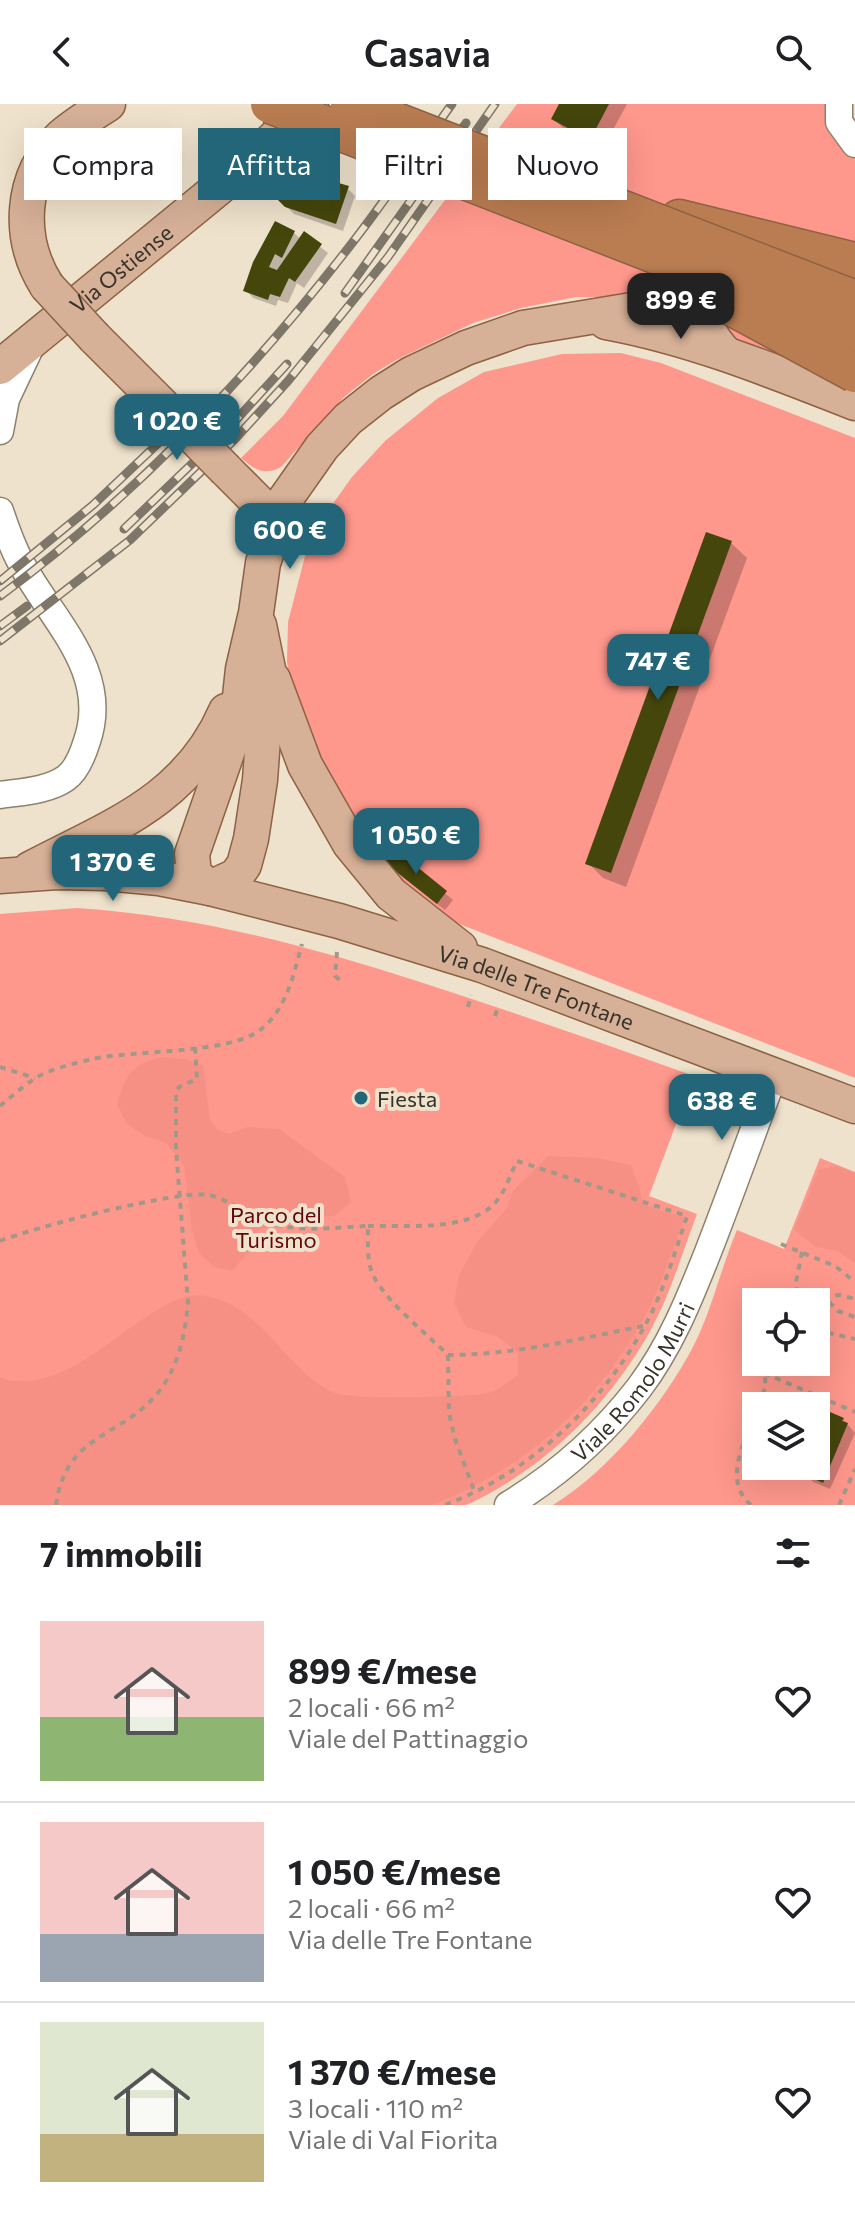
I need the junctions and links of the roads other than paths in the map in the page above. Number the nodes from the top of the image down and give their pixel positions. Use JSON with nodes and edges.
{"nodes":[{"id":1,"x":108,"y":104,"type":"edge"},
{"id":2,"x":270,"y":104,"type":"edge"},
{"id":3,"x":311,"y":104,"type":"edge"},
{"id":4,"x":350,"y":104,"type":"edge"},
{"id":5,"x":839,"y":104,"type":"edge"},
{"id":6,"x":855,"y":144,"type":"edge"},
{"id":7,"x":488,"y":158,"type":"edge"},
{"id":8,"x":597,"y":200,"type":"edge"},
{"id":9,"x":600,"y":200,"type":"edge"},
{"id":10,"x":630,"y":244,"type":"junction"},
{"id":11,"x":855,"y":262,"type":"edge"},
{"id":12,"x":855,"y":300,"type":"edge"},
{"id":13,"x":590,"y":319,"type":"junction"},
{"id":14,"x":855,"y":332,"type":"edge"},
{"id":15,"x":33,"y":341,"type":"junction"},
{"id":16,"x":725,"y":353,"type":"junction"},
{"id":17,"x":0,"y":367,"type":"edge"},
{"id":18,"x":855,"y":373,"type":"edge"},
{"id":19,"x":855,"y":403,"type":"edge"},
{"id":20,"x":0,"y":431,"type":"edge"},
{"id":21,"x":0,"y":511,"type":"edge"},
{"id":22,"x":276,"y":520,"type":"junction"},
{"id":23,"x":9,"y":551,"type":"edge"},
{"id":24,"x":256,"y":669,"type":"junction"},
{"id":25,"x":0,"y":795,"type":"edge"},
{"id":26,"x":9,"y":876,"type":"edge"},
{"id":27,"x":210,"y":888,"type":"junction"},
{"id":28,"x":477,"y":980,"type":"junction"},
{"id":29,"x":774,"y":1075,"type":"junction"},
{"id":30,"x":855,"y":1106,"type":"edge"},
{"id":31,"x":508,"y":1505,"type":"edge"}],
"edges":[{"from":1,"to":22,"type":"main road","bridge":true},
{"from":2,"to":10,"type":"highway","bridge":true},
{"from":3,"to":15,"type":"main road","name":"Via Ostiense"},
{"from":4,"to":7,"type":"highway","bridge":true},
{"from":5,"to":6,"type":"street"},
{"from":8,"to":12,"type":"highway","bridge":true},
{"from":9,"to":11,"type":"highway","bridge":true},
{"from":10,"to":14,"type":"highway","bridge":true},
{"from":10,"to":18,"type":"highway","bridge":true},
{"from":13,"to":16,"type":"main road"},
{"from":13,"to":16,"type":"main road"},
{"from":13,"to":22,"type":"main road"},
{"from":15,"to":17,"type":"main road","name":"Via Ostiense"},
{"from":15,"to":20,"type":"street"},
{"from":16,"to":19,"type":"main road"},
{"from":21,"to":23,"type":"street"},
{"from":22,"to":24,"type":"main road"},
{"from":23,"to":25,"type":"street"},
{"from":24,"to":26,"type":"main road"},
{"from":24,"to":27,"type":"main road"},
{"from":24,"to":27,"type":"main road"},
{"from":24,"to":28,"type":"main road"},
{"from":26,"to":27,"type":"main road","name":"Via delle Tre Fontane"},
{"from":27,"to":28,"type":"main road","name":"Via delle Tre Fontane"},
{"from":28,"to":29,"type":"main road","name":"Via delle Tre Fontane"},
{"from":29,"to":30,"type":"main road","name":"Via delle Tre Fontane"},
{"from":29,"to":31,"type":"street","name":"Viale Romolo Murri"}]}
